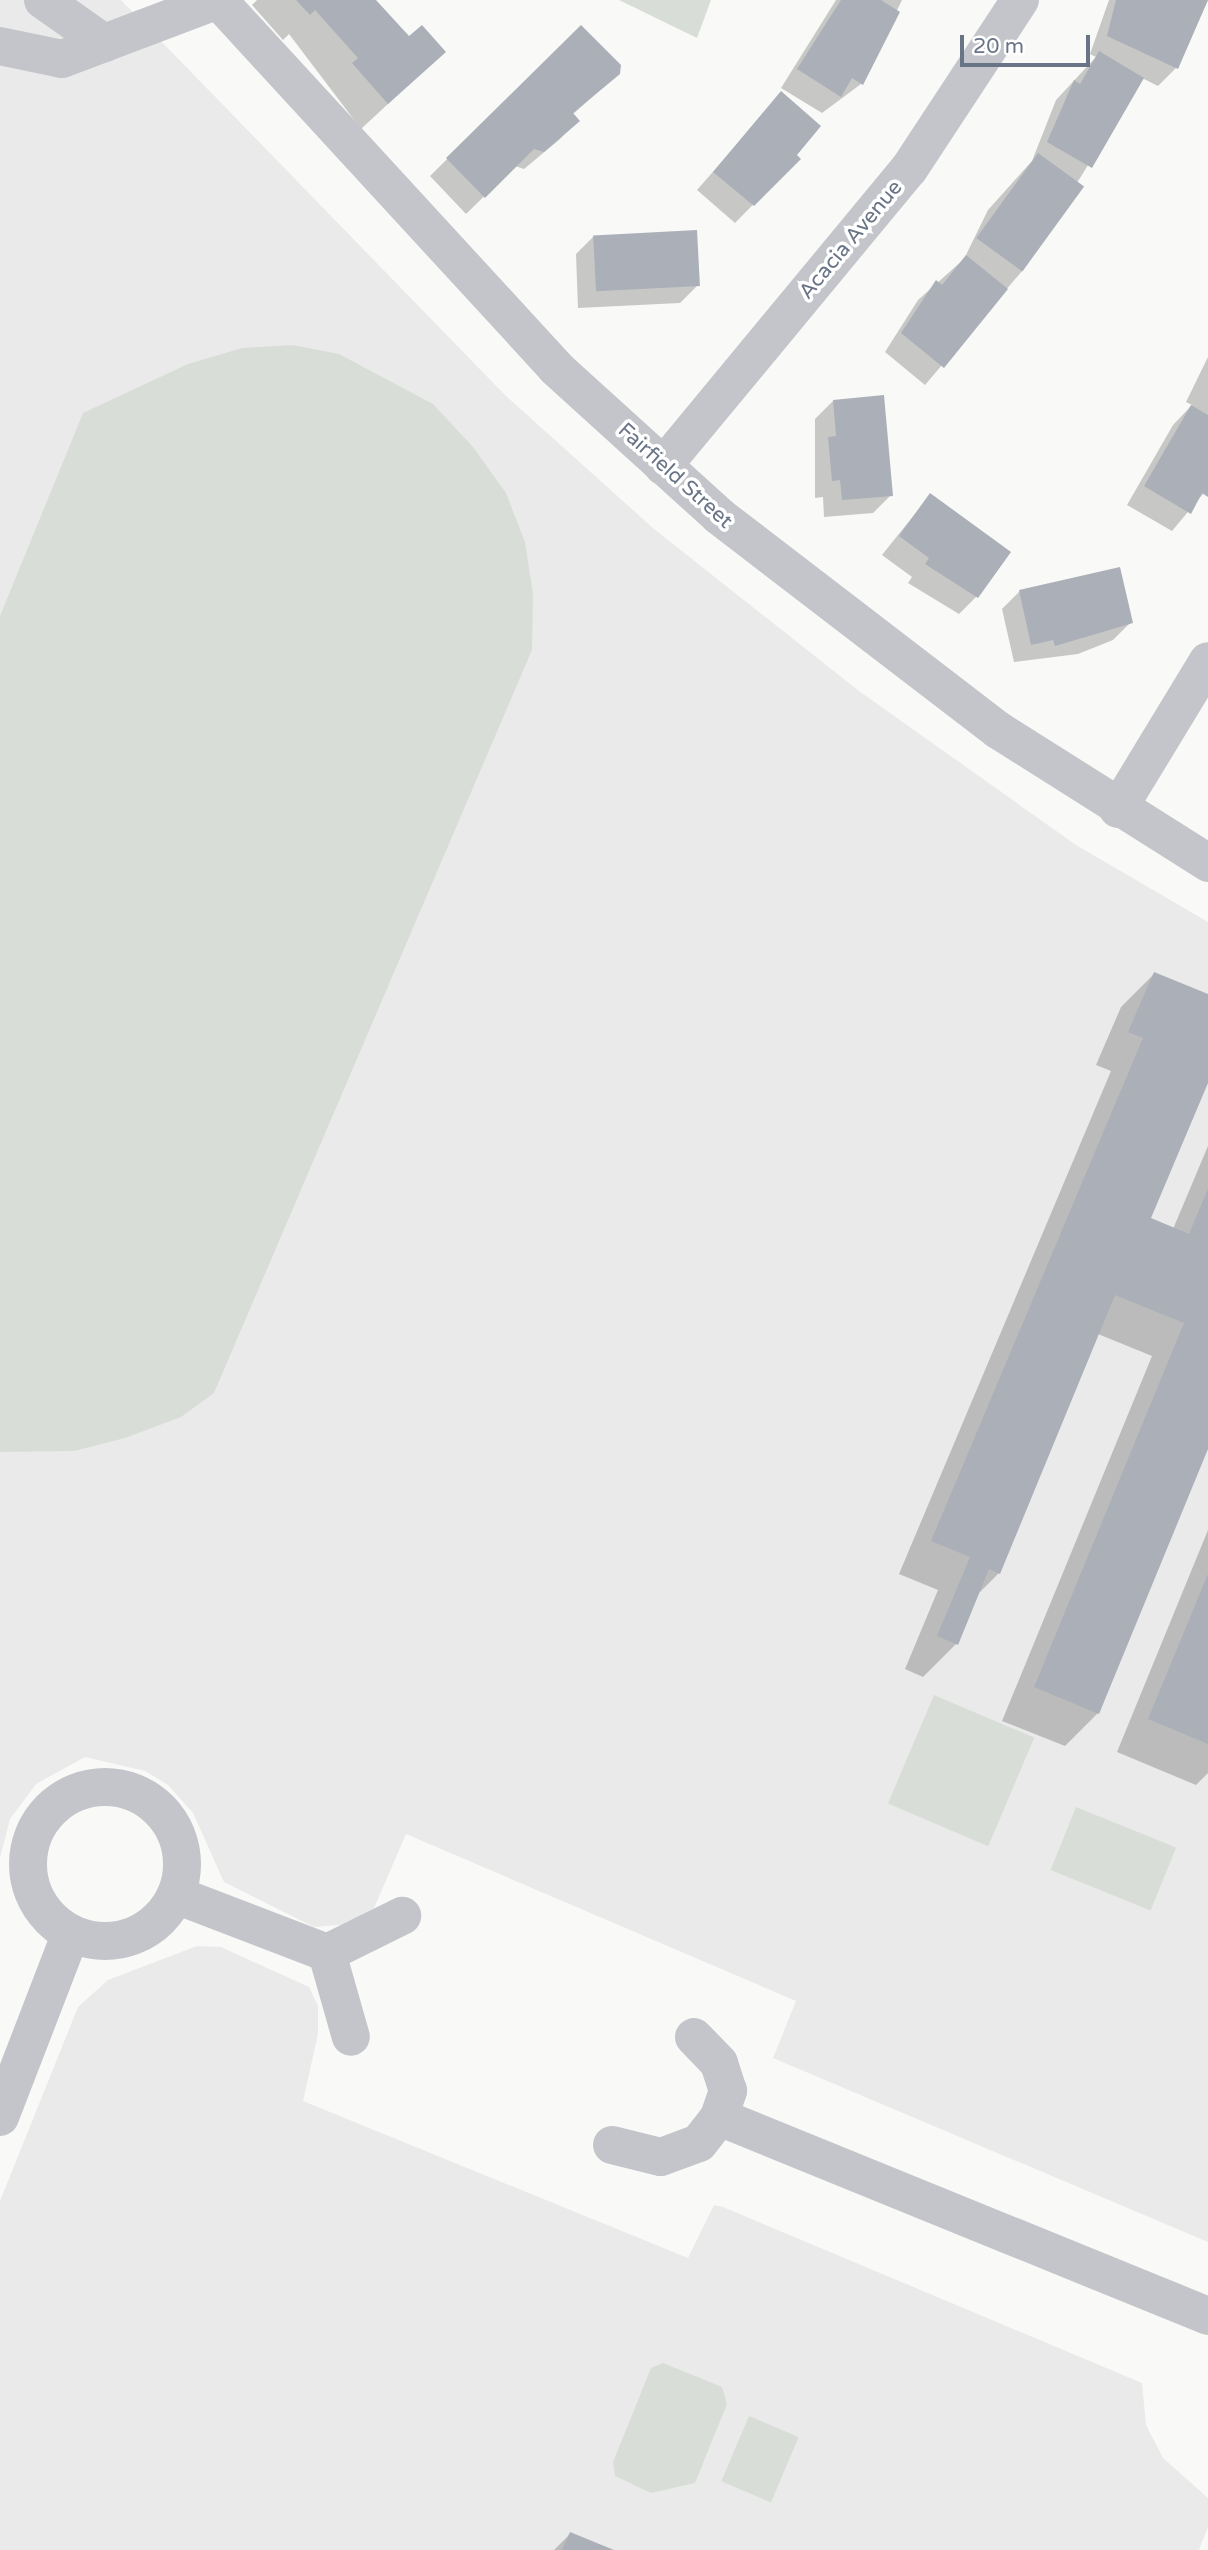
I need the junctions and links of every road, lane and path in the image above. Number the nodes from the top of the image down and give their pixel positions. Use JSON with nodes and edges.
{"nodes":[{"id":1,"x":43,"y":0,"type":"edge"},
{"id":2,"x":218,"y":0,"type":"edge"},
{"id":3,"x":1020,"y":0,"type":"edge"},
{"id":4,"x":104,"y":43,"type":"junction"},
{"id":5,"x":0,"y":46,"type":"edge"},
{"id":6,"x":663,"y":466,"type":"junction"},
{"id":7,"x":1208,"y":661,"type":"edge"},
{"id":8,"x":1118,"y":809,"type":"junction"},
{"id":9,"x":1208,"y":863,"type":"edge"},
{"id":10,"x":176,"y":1895,"type":"junction"},
{"id":11,"x":402,"y":1916,"type":"dead end"},
{"id":12,"x":71,"y":1933,"type":"junction"},
{"id":13,"x":327,"y":1953,"type":"junction"},
{"id":14,"x":351,"y":2037,"type":"dead end"},
{"id":15,"x":694,"y":2037,"type":"dead end"},
{"id":16,"x":0,"y":2117,"type":"edge"},
{"id":17,"x":719,"y":2117,"type":"junction"},
{"id":18,"x":612,"y":2145,"type":"dead end"},
{"id":19,"x":1208,"y":2316,"type":"edge"}],
"edges":[{"from":1,"to":4,"type":"street"},
{"from":2,"to":4,"type":"street"},
{"from":2,"to":6,"type":"street","name":"Fairfield Street"},
{"from":3,"to":6,"type":"street","name":"Acacia Avenue"},
{"from":4,"to":5,"type":"street"},
{"from":6,"to":8,"type":"street","name":"Fairfield Street"},
{"from":7,"to":8,"type":"street"},
{"from":8,"to":9,"type":"street","name":"Fairfield Street"},
{"from":10,"to":12,"type":"street"},
{"from":10,"to":12,"type":"street"},
{"from":10,"to":13,"type":"street"},
{"from":11,"to":13,"type":"street"},
{"from":12,"to":16,"type":"street"},
{"from":13,"to":14,"type":"street"},
{"from":15,"to":17,"type":"street"},
{"from":17,"to":18,"type":"street"},
{"from":17,"to":19,"type":"street"}]}
